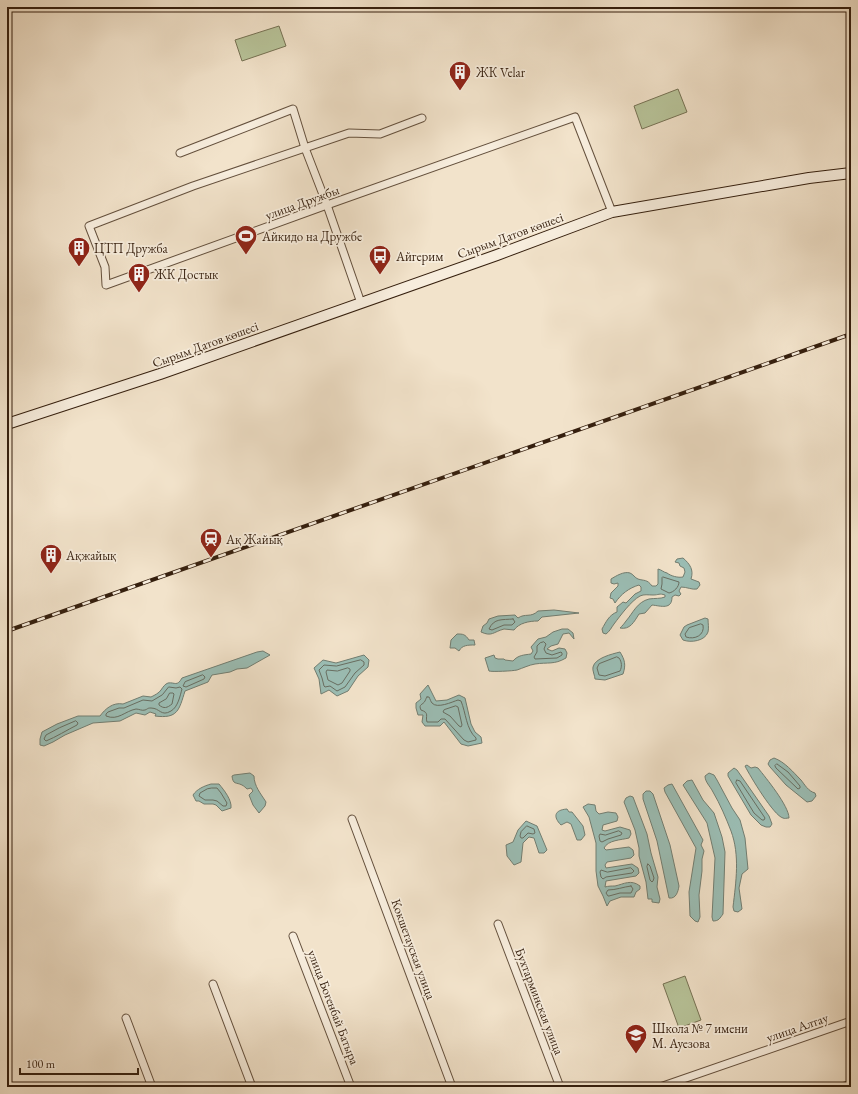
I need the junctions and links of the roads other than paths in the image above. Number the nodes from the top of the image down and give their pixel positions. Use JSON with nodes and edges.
{"nodes":[{"id":1,"x":422,"y":118,"type":"dead end"},
{"id":2,"x":306,"y":148,"type":"junction"},
{"id":3,"x":180,"y":153,"type":"dead end"},
{"id":4,"x":851,"y":173,"type":"edge"},
{"id":5,"x":327,"y":205,"type":"junction"},
{"id":6,"x":612,"y":212,"type":"junction"},
{"id":7,"x":361,"y":303,"type":"junction"},
{"id":8,"x":7,"y":424,"type":"edge"},
{"id":9,"x":352,"y":819,"type":"dead end"},
{"id":10,"x":498,"y":924,"type":"dead end"},
{"id":11,"x":293,"y":936,"type":"dead end"},
{"id":12,"x":213,"y":984,"type":"dead end"},
{"id":13,"x":126,"y":1018,"type":"dead end"},
{"id":14,"x":851,"y":1021,"type":"edge"},
{"id":15,"x":851,"y":1084,"type":"edge"},
{"id":16,"x":152,"y":1087,"type":"edge"},
{"id":17,"x":252,"y":1087,"type":"edge"},
{"id":18,"x":351,"y":1087,"type":"edge"},
{"id":19,"x":452,"y":1087,"type":"edge"},
{"id":20,"x":560,"y":1087,"type":"edge"},
{"id":21,"x":660,"y":1087,"type":"edge"},
{"id":22,"x":842,"y":1087,"type":"edge"}],
"edges":[{"from":1,"to":2,"type":"street","name":"улица Дружбы"},
{"from":2,"to":3,"type":"street"},
{"from":2,"to":5,"type":"street"},
{"from":2,"to":5,"type":"street","name":"улица Дружбы"},
{"from":4,"to":6,"type":"main road","name":"Сырым Датов көшесі"},
{"from":5,"to":6,"type":"street","name":"улица Дружбы"},
{"from":5,"to":7,"type":"street"},
{"from":6,"to":7,"type":"main road","name":"Сырым Датов көшесі"},
{"from":7,"to":8,"type":"main road","name":"Сырым Датов көшесі"},
{"from":9,"to":19,"type":"street","name":"Кокшетауская улица"},
{"from":10,"to":20,"type":"street","name":"Бухтарминская улица"},
{"from":11,"to":18,"type":"street","name":"улица Богенбай Батыра"},
{"from":12,"to":17,"type":"street"},
{"from":13,"to":16,"type":"street"},
{"from":14,"to":21,"type":"street","name":"улица Алтау"},
{"from":15,"to":22,"type":"street"}]}
